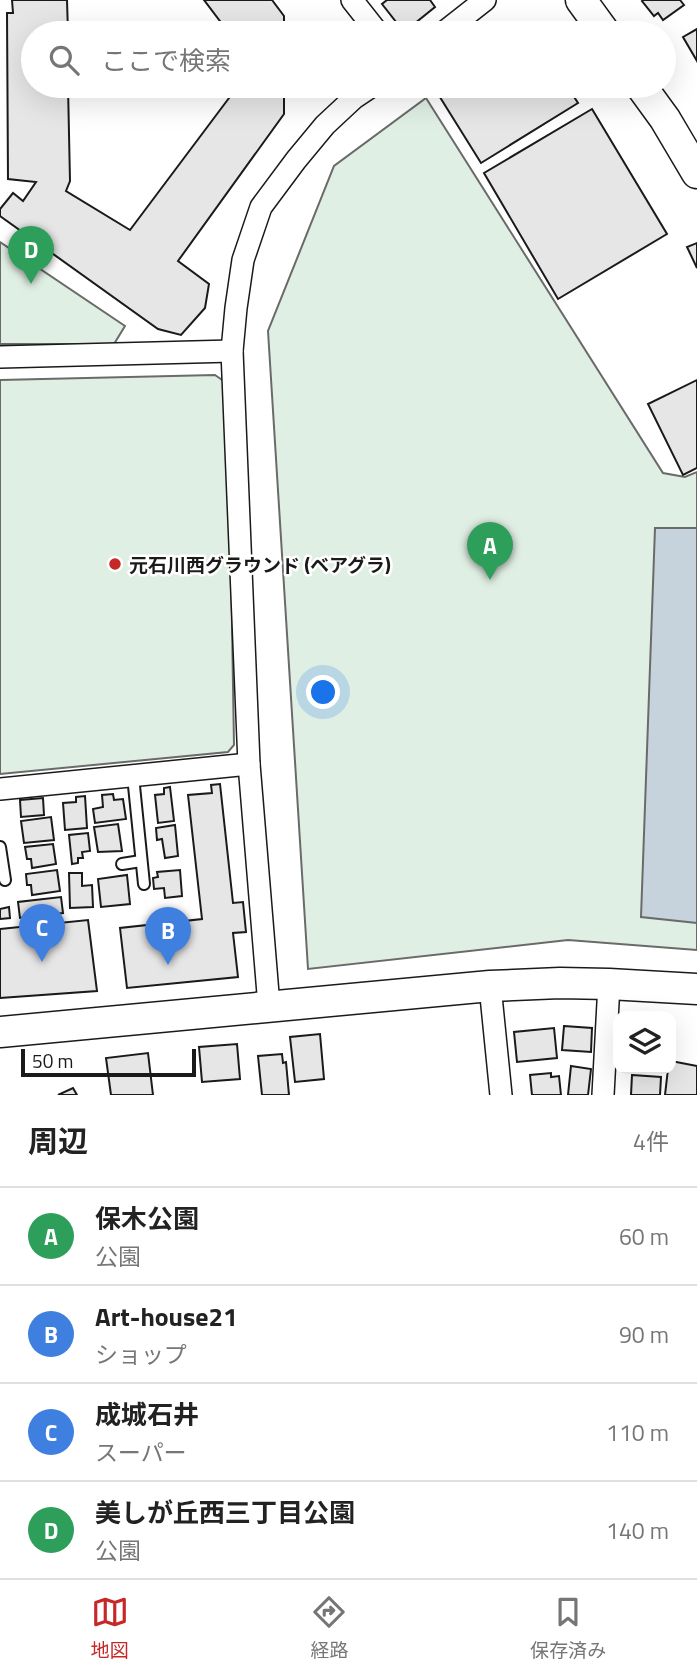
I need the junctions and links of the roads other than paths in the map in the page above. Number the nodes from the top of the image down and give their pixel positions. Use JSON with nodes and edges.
{"nodes":[{"id":1,"x":352,"y":0,"type":"edge"},
{"id":2,"x":485,"y":0,"type":"edge"},
{"id":3,"x":581,"y":0,"type":"edge"},
{"id":4,"x":369,"y":21,"type":"edge"},
{"id":5,"x":458,"y":21,"type":"edge"},
{"id":6,"x":596,"y":21,"type":"edge"},
{"id":7,"x":354,"y":98,"type":"edge"},
{"id":8,"x":650,"y":98,"type":"edge"},
{"id":9,"x":697,"y":173,"type":"edge"},
{"id":10,"x":232,"y":351,"type":"junction"},
{"id":11,"x":0,"y":357,"type":"edge"},
{"id":12,"x":249,"y":764,"type":"junction"},
{"id":13,"x":133,"y":776,"type":"junction"},
{"id":14,"x":0,"y":789,"type":"edge"},
{"id":15,"x":0,"y":848,"type":"edge"},
{"id":16,"x":141,"y":861,"type":"junction"},
{"id":17,"x":122,"y":863,"type":"dead end"},
{"id":18,"x":5,"y":880,"type":"dead end"},
{"id":19,"x":144,"y":884,"type":"dead end"},
{"id":20,"x":609,"y":984,"type":"junction"},
{"id":21,"x":490,"y":986,"type":"junction"},
{"id":22,"x":697,"y":989,"type":"edge"},
{"id":23,"x":270,"y":1006,"type":"junction"},
{"id":24,"x":0,"y":1032,"type":"edge"},
{"id":25,"x":502,"y":1095,"type":"edge"},
{"id":26,"x":603,"y":1095,"type":"edge"}],
"edges":[{"from":1,"to":4,"type":"street"},
{"from":2,"to":5,"type":"street"},
{"from":3,"to":6,"type":"street"},
{"from":7,"to":10,"type":"street"},
{"from":8,"to":9,"type":"street"},
{"from":10,"to":11,"type":"street"},
{"from":10,"to":12,"type":"street"},
{"from":12,"to":13,"type":"street"},
{"from":12,"to":23,"type":"street"},
{"from":13,"to":14,"type":"street"},
{"from":13,"to":16,"type":"lane"},
{"from":15,"to":18,"type":"lane"},
{"from":16,"to":17,"type":"lane"},
{"from":16,"to":19,"type":"lane"},
{"from":20,"to":21,"type":"street"},
{"from":20,"to":22,"type":"street"},
{"from":20,"to":26,"type":"street"},
{"from":21,"to":23,"type":"street"},
{"from":21,"to":25,"type":"street"},
{"from":23,"to":24,"type":"street"}]}
